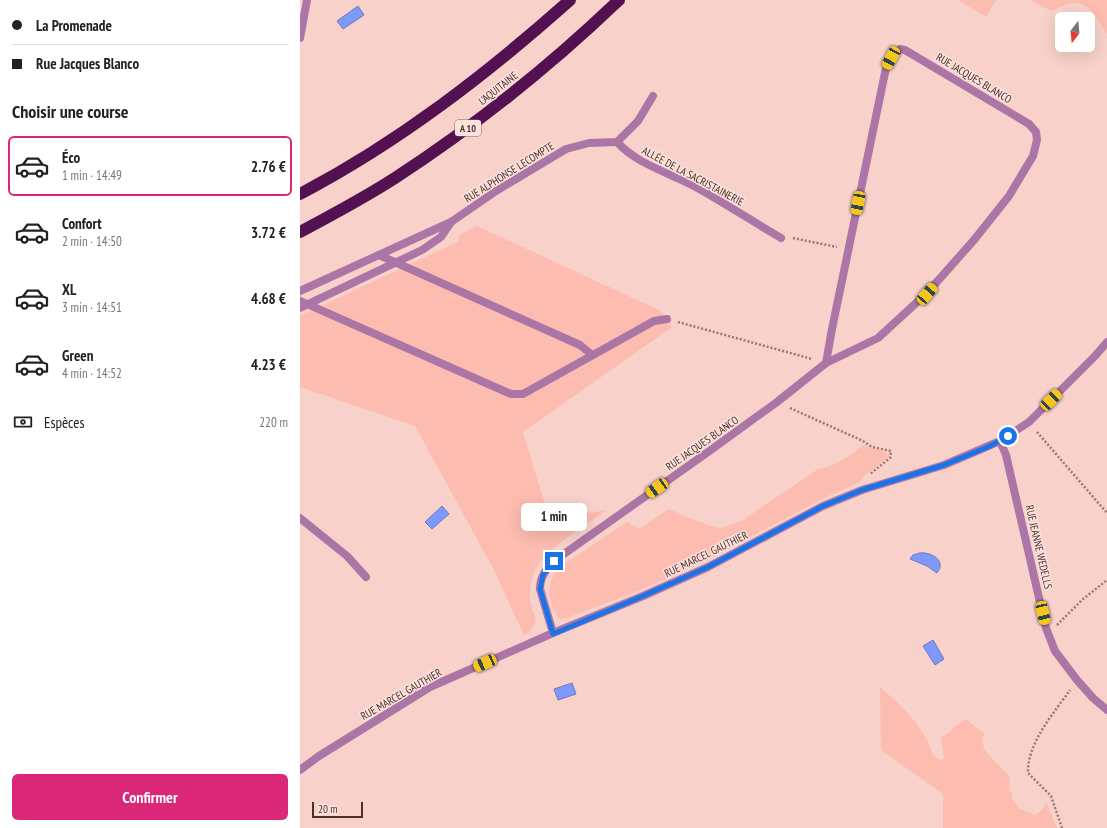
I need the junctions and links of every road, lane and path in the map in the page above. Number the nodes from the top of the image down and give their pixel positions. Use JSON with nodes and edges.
{"nodes":[{"id":1,"x":307,"y":0,"type":"edge"},
{"id":2,"x":570,"y":0,"type":"edge"},
{"id":3,"x":619,"y":0,"type":"edge"},
{"id":4,"x":300,"y":38,"type":"edge"},
{"id":5,"x":653,"y":96,"type":"dead end"},
{"id":6,"x":617,"y":142,"type":"junction"},
{"id":7,"x":300,"y":194,"type":"edge"},
{"id":8,"x":451,"y":222,"type":"junction"},
{"id":9,"x":300,"y":232,"type":"edge"},
{"id":10,"x":781,"y":238,"type":"joint"},
{"id":11,"x":849,"y":250,"type":"junction"},
{"id":12,"x":379,"y":255,"type":"junction"},
{"id":13,"x":396,"y":262,"type":"junction"},
{"id":14,"x":300,"y":292,"type":"edge"},
{"id":15,"x":300,"y":301,"type":"edge"},
{"id":16,"x":308,"y":304,"type":"junction"},
{"id":17,"x":300,"y":308,"type":"edge"},
{"id":18,"x":667,"y":319,"type":"joint"},
{"id":19,"x":1107,"y":342,"type":"edge"},
{"id":20,"x":592,"y":355,"type":"junction"},
{"id":21,"x":826,"y":363,"type":"junction"},
{"id":22,"x":777,"y":402,"type":"junction"},
{"id":23,"x":1029,"y":422,"type":"junction"},
{"id":24,"x":1000,"y":441,"type":"junction"},
{"id":25,"x":862,"y":490,"type":"junction"},
{"id":26,"x":1107,"y":513,"type":"edge"},
{"id":27,"x":300,"y":518,"type":"edge"},
{"id":28,"x":366,"y":577,"type":"dead end"},
{"id":29,"x":1107,"y":580,"type":"edge"},
{"id":30,"x":553,"y":634,"type":"junction"},
{"id":31,"x":1049,"y":634,"type":"junction"},
{"id":32,"x":1076,"y":680,"type":"junction"},
{"id":33,"x":1107,"y":710,"type":"edge"},
{"id":34,"x":300,"y":770,"type":"edge"},
{"id":35,"x":1062,"y":828,"type":"edge"}],
"edges":[{"from":1,"to":4,"type":"street"},
{"from":2,"to":7,"type":"highway","name":"L'AQUITAINE"},
{"from":3,"to":9,"type":"highway","name":"L'AQUITAINE","number":"A 10"},
{"from":5,"to":6,"type":"street"},
{"from":6,"to":8,"type":"street","name":"RUE ALPHONSE LECOMPTE"},
{"from":6,"to":10,"type":"street","name":"ALLÉE DE LA SACRISTAINERIE"},
{"from":8,"to":12,"type":"street","name":"RUE ALPHONSE LECOMPTE"},
{"from":8,"to":13,"type":"street","name":"RUE ALPHONSE LECOMPTE"},
{"from":10,"to":11,"type":"path"},
{"from":11,"to":21,"type":"street","name":"RUE JACQUES BLANCO"},
{"from":11,"to":21,"type":"street","name":"RUE JACQUES BLANCO"},
{"from":12,"to":13,"type":"street"},
{"from":12,"to":14,"type":"street","name":"RUE ALPHONSE LECOMPTE"},
{"from":13,"to":16,"type":"street","name":"RUE ALPHONSE LECOMPTE"},
{"from":13,"to":20,"type":"street"},
{"from":15,"to":16,"type":"street"},
{"from":16,"to":17,"type":"street","name":"RUE ALPHONSE LECOMPTE"},
{"from":16,"to":20,"type":"street"},
{"from":18,"to":20,"type":"street"},
{"from":18,"to":21,"type":"path"},
{"from":19,"to":23,"type":"street","name":"RUE MARCEL GAUTHIER"},
{"from":21,"to":22,"type":"street","name":"RUE JACQUES BLANCO"},
{"from":22,"to":25,"type":"path"},
{"from":22,"to":30,"type":"street","name":"RUE JACQUES BLANCO"},
{"from":23,"to":24,"type":"street","name":"RUE MARCEL GAUTHIER"},
{"from":23,"to":26,"type":"path"},
{"from":24,"to":25,"type":"street","name":"RUE MARCEL GAUTHIER"},
{"from":24,"to":31,"type":"street","name":"RUE JEANNE WEDELLS"},
{"from":25,"to":30,"type":"street","name":"RUE MARCEL GAUTHIER"},
{"from":27,"to":28,"type":"street"},
{"from":29,"to":31,"type":"path"},
{"from":30,"to":34,"type":"street","name":"RUE MARCEL GAUTHIER"},
{"from":31,"to":32,"type":"street","name":"RUE JEANNE WEDELLS"},
{"from":32,"to":33,"type":"street","name":"RUE JEANNE WEDELLS"},
{"from":32,"to":35,"type":"path"}]}
